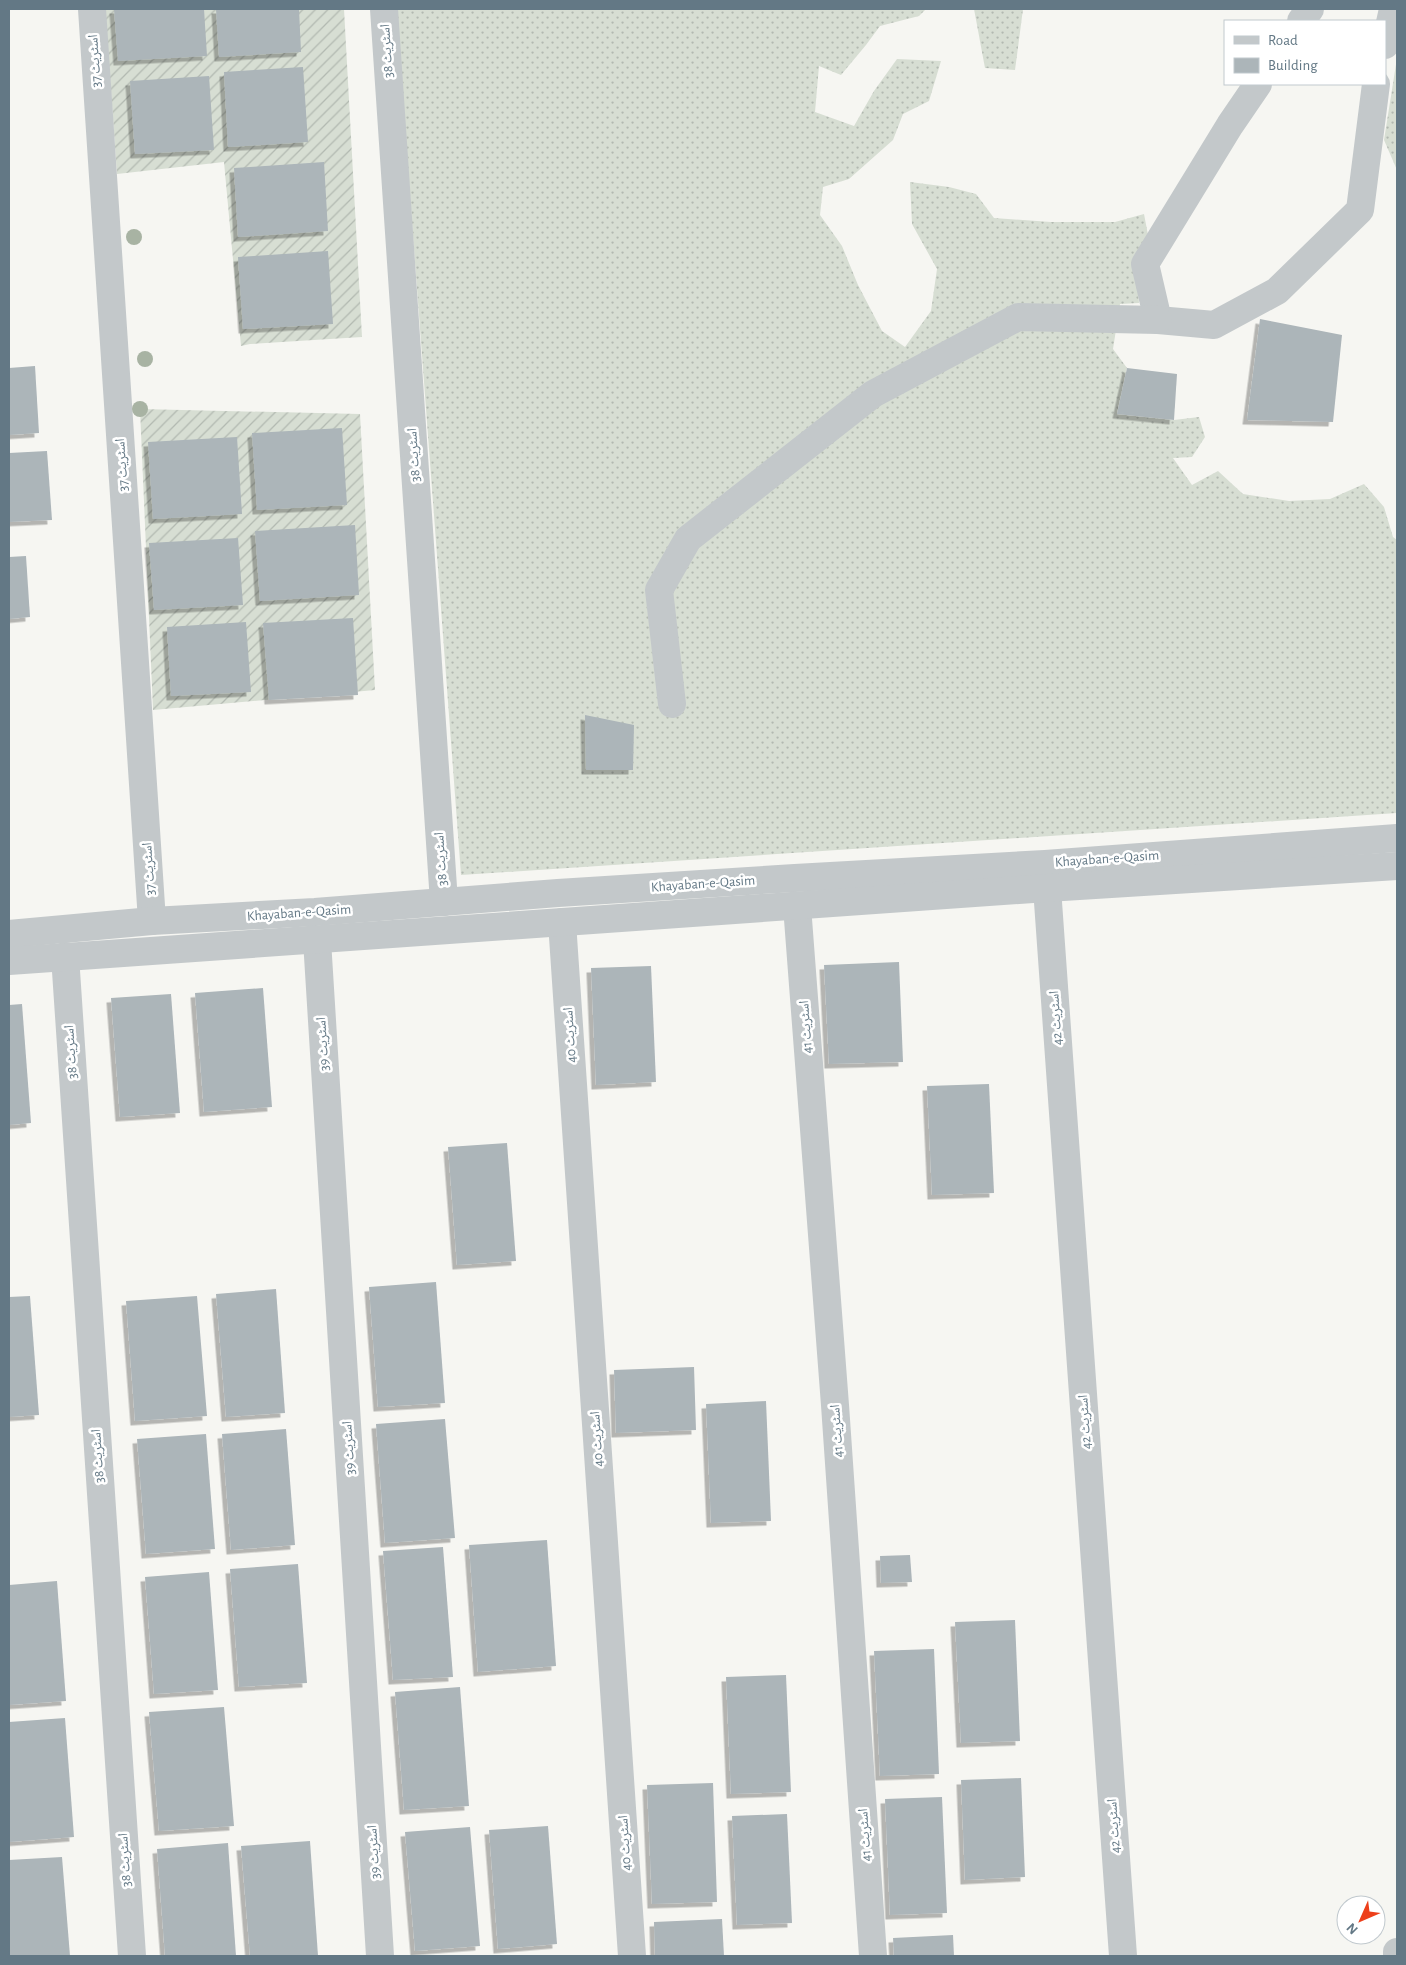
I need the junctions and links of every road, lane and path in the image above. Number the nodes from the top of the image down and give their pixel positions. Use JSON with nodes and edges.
{"nodes":[{"id":1,"x":92,"y":9,"type":"edge"},
{"id":2,"x":384,"y":9,"type":"edge"},
{"id":3,"x":1310,"y":9,"type":"edge"},
{"id":4,"x":1393,"y":9,"type":"edge"},
{"id":5,"x":1302,"y":20,"type":"edge"},
{"id":6,"x":1386,"y":40,"type":"edge"},
{"id":7,"x":1257,"y":85,"type":"edge"},
{"id":8,"x":1376,"y":85,"type":"edge"},
{"id":9,"x":1158,"y":320,"type":"junction"},
{"id":10,"x":672,"y":704,"type":"dead end"},
{"id":11,"x":1397,"y":838,"type":"edge"},
{"id":12,"x":1397,"y":866,"type":"edge"},
{"id":13,"x":1047,"y":888,"type":"junction"},
{"id":14,"x":444,"y":902,"type":"junction"},
{"id":15,"x":797,"y":906,"type":"junction"},
{"id":16,"x":152,"y":921,"type":"junction"},
{"id":17,"x":562,"y":922,"type":"junction"},
{"id":18,"x":9,"y":934,"type":"edge"},
{"id":19,"x":317,"y":940,"type":"junction"},
{"id":20,"x":65,"y":956,"type":"junction"},
{"id":21,"x":9,"y":961,"type":"edge"},
{"id":22,"x":1397,"y":1952,"type":"edge"},
{"id":23,"x":132,"y":1956,"type":"edge"},
{"id":24,"x":380,"y":1956,"type":"edge"},
{"id":25,"x":632,"y":1956,"type":"edge"},
{"id":26,"x":873,"y":1956,"type":"edge"},
{"id":27,"x":1123,"y":1956,"type":"edge"},
{"id":28,"x":1397,"y":1956,"type":"edge"}],
"edges":[{"from":1,"to":16,"type":"street","name":"اسٹریٹ 37"},
{"from":2,"to":14,"type":"street","name":"اسٹریٹ 38"},
{"from":3,"to":5,"type":"street"},
{"from":4,"to":6,"type":"street"},
{"from":7,"to":9,"type":"street"},
{"from":8,"to":9,"type":"street"},
{"from":9,"to":10,"type":"street"},
{"from":11,"to":14,"type":"street","name":"Khayaban-e-Qasim"},
{"from":12,"to":13,"type":"street","name":"Khayaban-e-Qasim"},
{"from":13,"to":15,"type":"street","name":"Khayaban-e-Qasim"},
{"from":13,"to":27,"type":"street","name":"اسٹریٹ 42"},
{"from":14,"to":16,"type":"street","name":"Khayaban-e-Qasim"},
{"from":15,"to":17,"type":"street","name":"Khayaban-e-Qasim"},
{"from":15,"to":26,"type":"street","name":"اسٹریٹ 41"},
{"from":16,"to":18,"type":"street","name":"Khayaban-e-Qasim"},
{"from":17,"to":19,"type":"street","name":"Khayaban-e-Qasim"},
{"from":17,"to":25,"type":"street","name":"اسٹریٹ 40"},
{"from":19,"to":20,"type":"street","name":"Khayaban-e-Qasim"},
{"from":19,"to":24,"type":"street","name":"اسٹریٹ 39"},
{"from":20,"to":21,"type":"street","name":"Khayaban-e-Qasim"},
{"from":20,"to":23,"type":"street","name":"اسٹریٹ 38"},
{"from":22,"to":28,"type":"street"}]}
